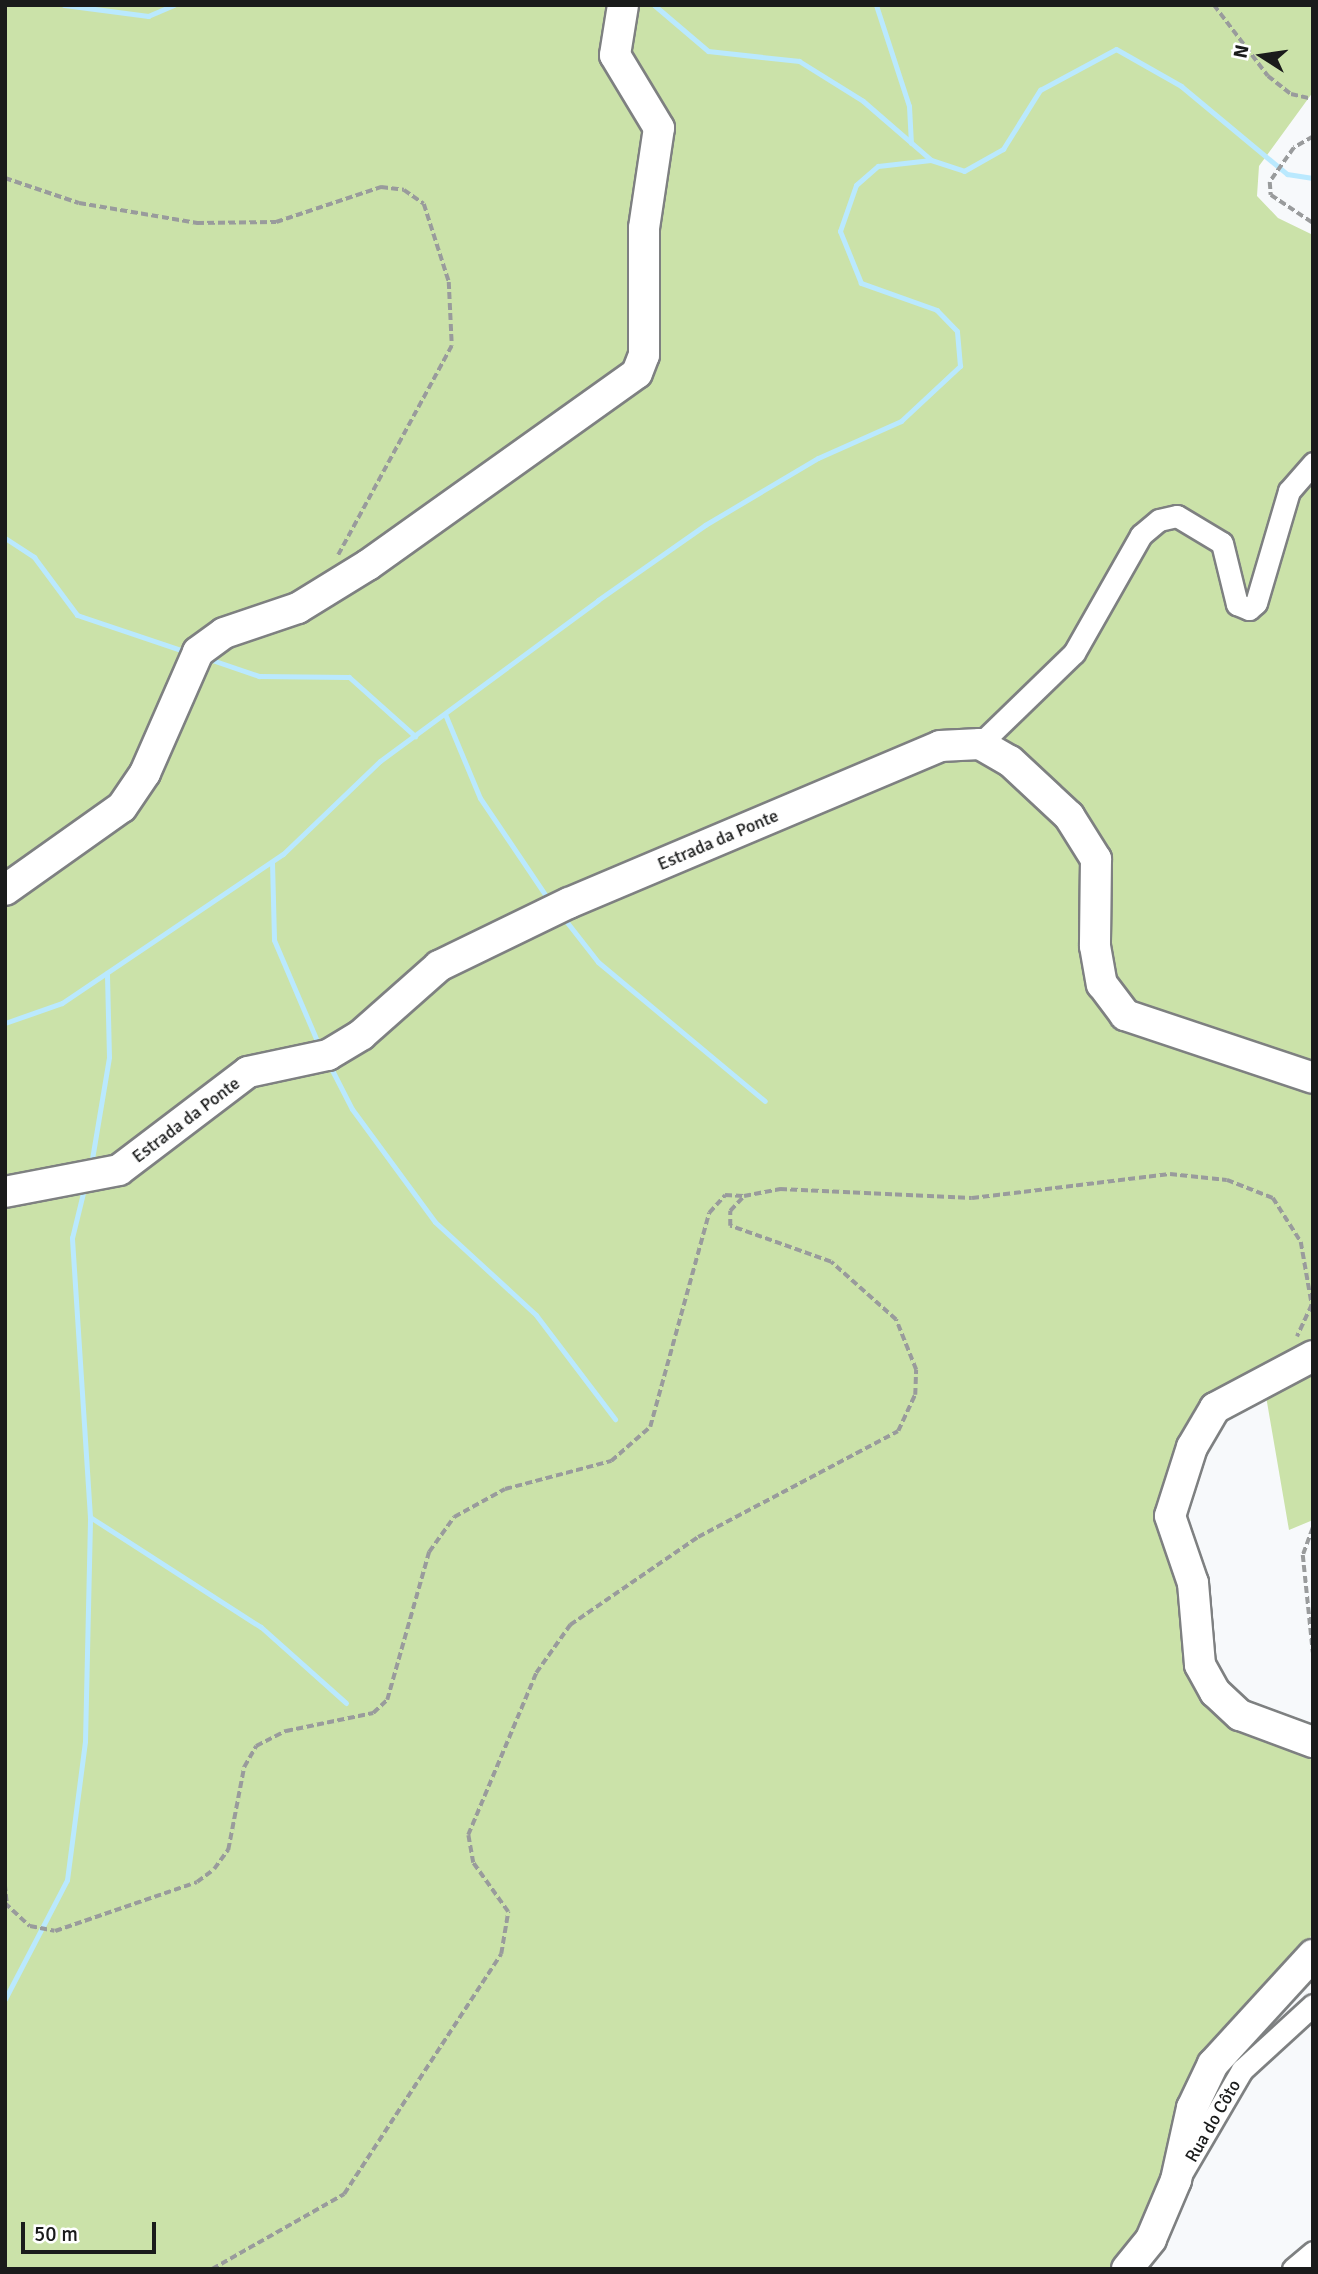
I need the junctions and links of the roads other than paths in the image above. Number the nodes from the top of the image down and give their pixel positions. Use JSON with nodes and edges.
{"nodes":[{"id":1,"x":623,"y":5,"type":"edge"},
{"id":2,"x":1313,"y":463,"type":"edge"},
{"id":3,"x":980,"y":744,"type":"junction"},
{"id":4,"x":5,"y":890,"type":"edge"},
{"id":5,"x":1313,"y":1078,"type":"edge"},
{"id":6,"x":5,"y":1192,"type":"edge"},
{"id":7,"x":1300,"y":1350,"type":"edge"},
{"id":8,"x":1313,"y":1742,"type":"edge"},
{"id":9,"x":1313,"y":1955,"type":"edge"},
{"id":10,"x":1313,"y":2005,"type":"edge"},
{"id":11,"x":1176,"y":2180,"type":"junction"},
{"id":12,"x":1313,"y":2252,"type":"edge"},
{"id":13,"x":1127,"y":2269,"type":"edge"},
{"id":14,"x":1293,"y":2269,"type":"edge"}],
"edges":[{"from":1,"to":4,"type":"street"},
{"from":2,"to":3,"type":"street"},
{"from":3,"to":5,"type":"street"},
{"from":3,"to":6,"type":"street","name":"Estrada da Ponte"},
{"from":7,"to":8,"type":"street"},
{"from":9,"to":11,"type":"street"},
{"from":10,"to":11,"type":"street","name":"Rua do Côto"},
{"from":11,"to":13,"type":"street"},
{"from":12,"to":14,"type":"street"}]}
